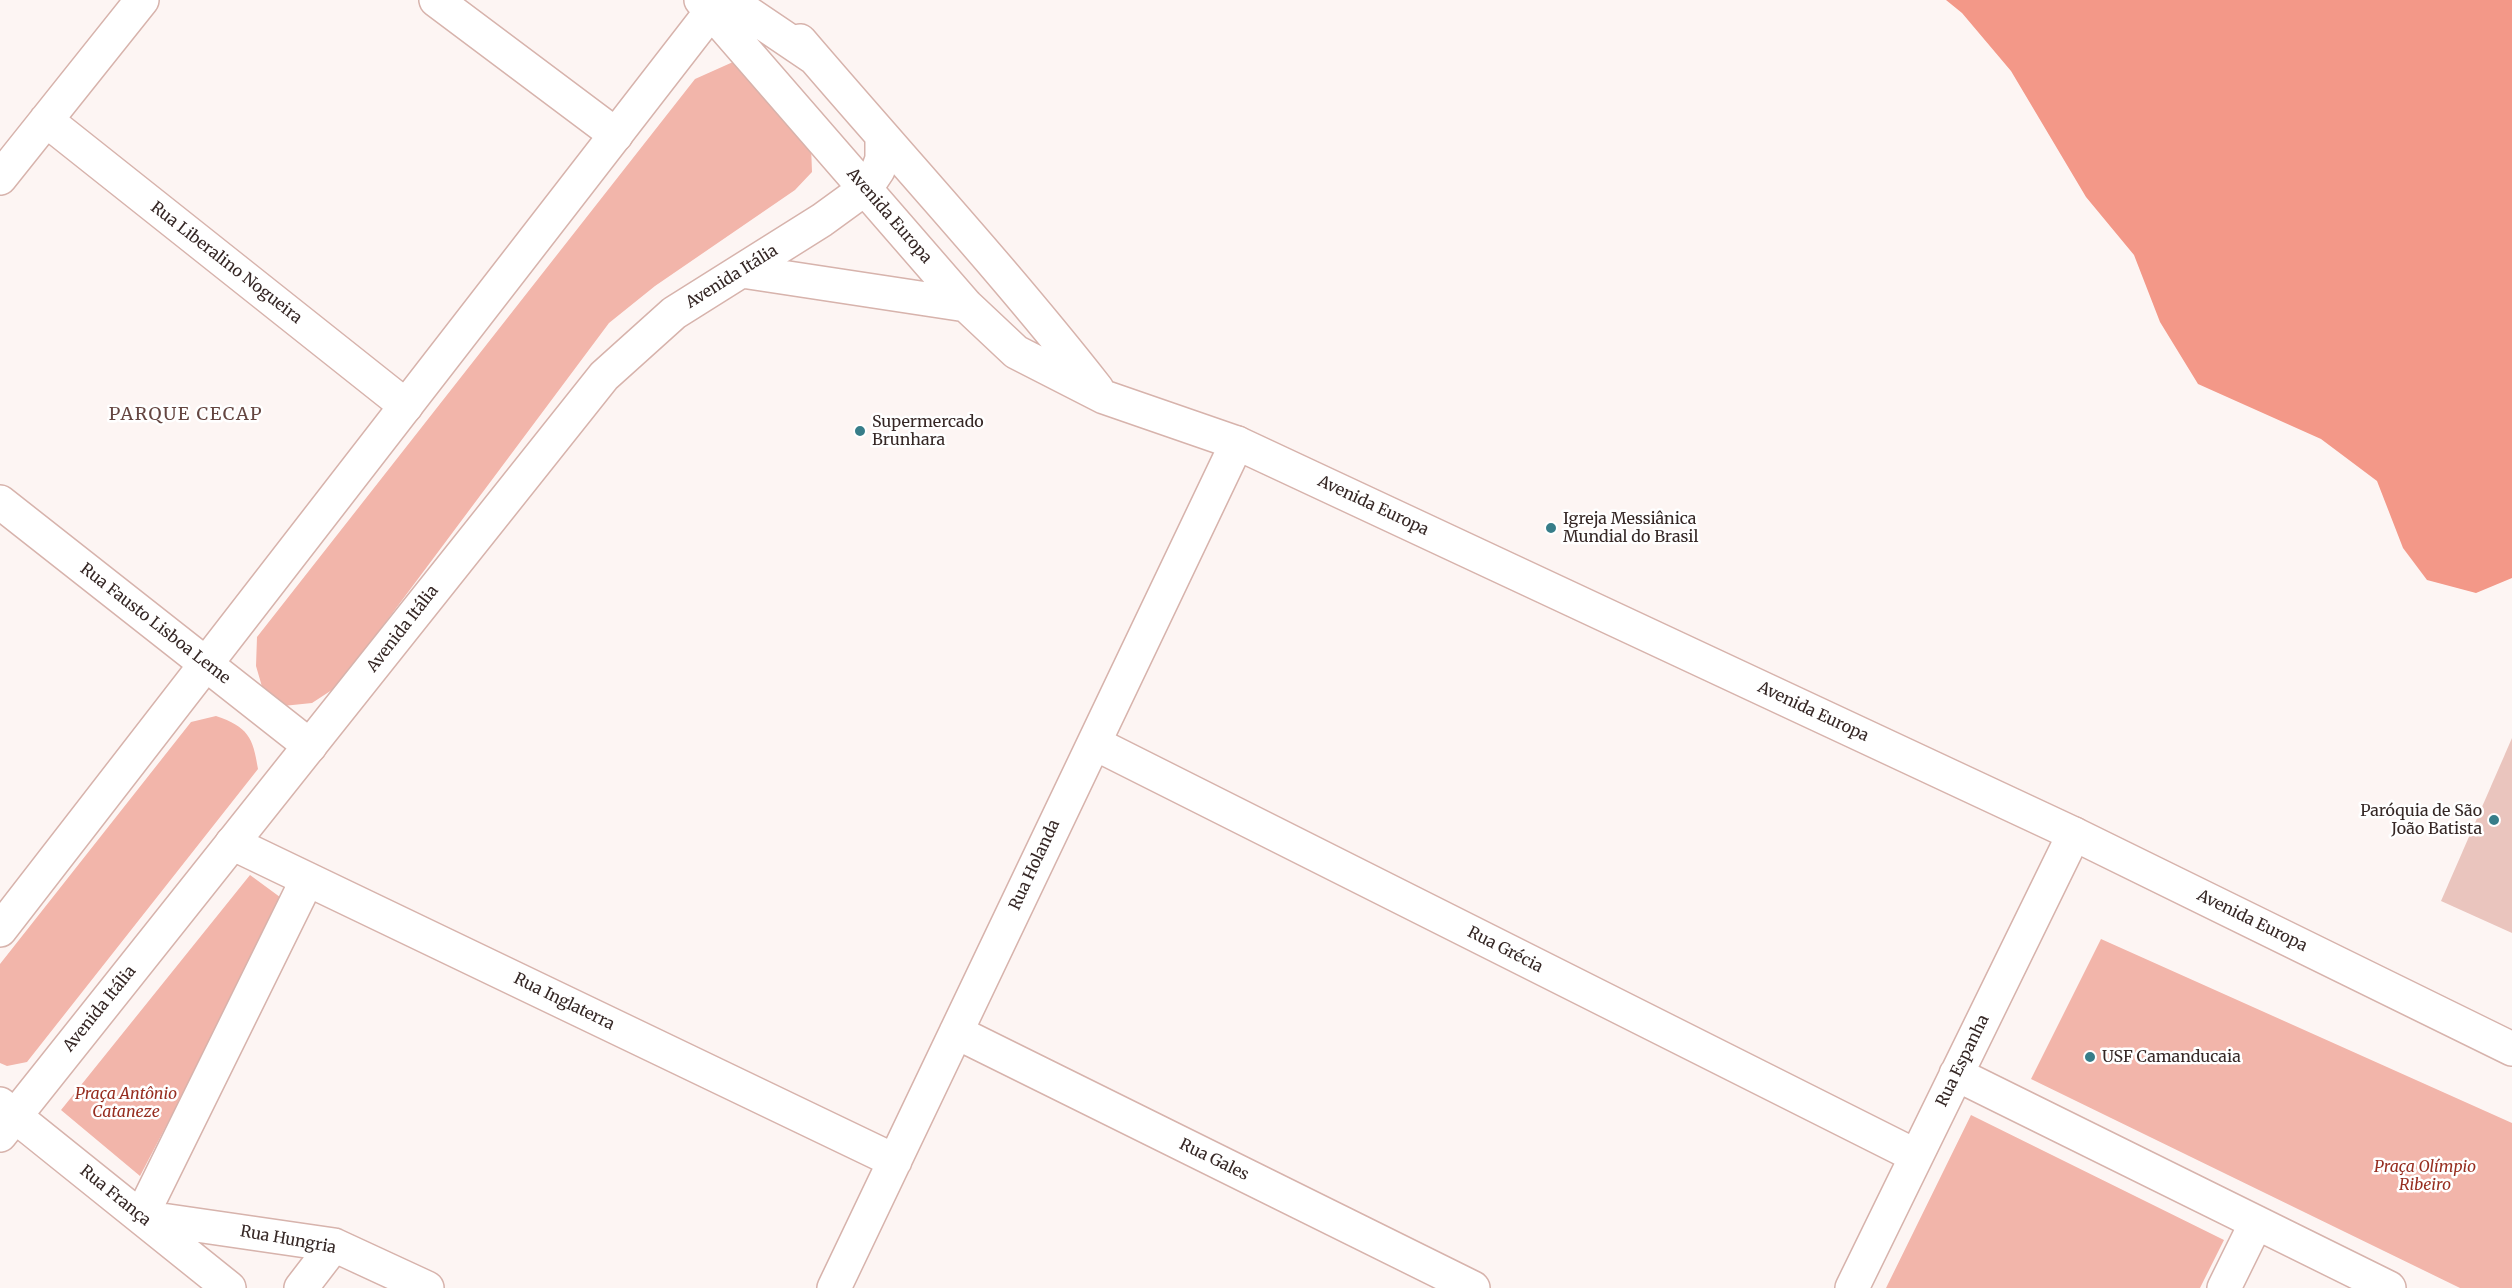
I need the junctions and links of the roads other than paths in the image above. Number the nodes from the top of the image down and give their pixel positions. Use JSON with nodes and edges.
{"nodes":[{"id":1,"x":142,"y":0,"type":"edge"},
{"id":2,"x":436,"y":0,"type":"edge"},
{"id":3,"x":765,"y":0,"type":"edge"},
{"id":4,"x":706,"y":6,"type":"edge"},
{"id":5,"x":813,"y":57,"type":"junction"},
{"id":6,"x":46,"y":120,"type":"junction"},
{"id":7,"x":616,"y":135,"type":"junction"},
{"id":8,"x":882,"y":139,"type":"junction"},
{"id":9,"x":0,"y":178,"type":"edge"},
{"id":10,"x":866,"y":188,"type":"junction"},
{"id":11,"x":742,"y":270,"type":"junction"},
{"id":12,"x":966,"y":305,"type":"junction"},
{"id":13,"x":1104,"y":398,"type":"junction"},
{"id":14,"x":406,"y":406,"type":"junction"},
{"id":15,"x":1237,"y":443,"type":"junction"},
{"id":16,"x":0,"y":502,"type":"edge"},
{"id":17,"x":206,"y":664,"type":"junction"},
{"id":18,"x":1094,"y":743,"type":"junction"},
{"id":19,"x":310,"y":746,"type":"junction"},
{"id":20,"x":2074,"y":834,"type":"junction"},
{"id":21,"x":232,"y":843,"type":"junction"},
{"id":22,"x":307,"y":880,"type":"junction"},
{"id":23,"x":0,"y":930,"type":"edge"},
{"id":24,"x":956,"y":1032,"type":"junction"},
{"id":25,"x":2512,"y":1049,"type":"edge"},
{"id":26,"x":1956,"y":1074,"type":"junction"},
{"id":27,"x":5,"y":1118,"type":"edge"},
{"id":28,"x":1916,"y":1156,"type":"junction"},
{"id":29,"x":895,"y":1161,"type":"junction"},
{"id":30,"x":141,"y":1217,"type":"junction"},
{"id":31,"x":2256,"y":1223,"type":"junction"},
{"id":32,"x":334,"y":1245,"type":"junction"},
{"id":33,"x":229,"y":1288,"type":"edge"},
{"id":34,"x":301,"y":1288,"type":"edge"},
{"id":35,"x":427,"y":1288,"type":"edge"},
{"id":36,"x":834,"y":1288,"type":"edge"},
{"id":37,"x":1473,"y":1288,"type":"edge"},
{"id":38,"x":1852,"y":1288,"type":"edge"},
{"id":39,"x":2224,"y":1288,"type":"edge"},
{"id":40,"x":2388,"y":1288,"type":"edge"}],
"edges":[{"from":1,"to":6,"type":"street"},
{"from":2,"to":7,"type":"street"},
{"from":3,"to":5,"type":"street"},
{"from":4,"to":5,"type":"street"},
{"from":4,"to":7,"type":"street"},
{"from":4,"to":10,"type":"street","name":"Avenida Europa"},
{"from":5,"to":8,"type":"street"},
{"from":6,"to":9,"type":"street"},
{"from":6,"to":14,"type":"street","name":"Rua Liberalino Nogueira"},
{"from":7,"to":14,"type":"street"},
{"from":8,"to":10,"type":"street"},
{"from":8,"to":13,"type":"street"},
{"from":10,"to":11,"type":"street","name":"Avenida Itália"},
{"from":10,"to":12,"type":"street","name":"Avenida Europa"},
{"from":11,"to":12,"type":"street"},
{"from":11,"to":19,"type":"street","name":"Avenida Itália"},
{"from":12,"to":13,"type":"street","name":"Avenida Europa"},
{"from":13,"to":15,"type":"street","name":"Avenida Europa"},
{"from":14,"to":17,"type":"street"},
{"from":15,"to":18,"type":"street","name":"Rua Holanda"},
{"from":15,"to":20,"type":"street","name":"Avenida Europa"},
{"from":16,"to":17,"type":"street","name":"Rua Fausto Lisboa Leme"},
{"from":17,"to":19,"type":"street","name":"Rua Fausto Lisboa Leme"},
{"from":17,"to":23,"type":"street"},
{"from":18,"to":24,"type":"street","name":"Rua Holanda"},
{"from":18,"to":28,"type":"street","name":"Rua Grécia"},
{"from":19,"to":21,"type":"street","name":"Avenida Itália"},
{"from":20,"to":25,"type":"street","name":"Avenida Europa"},
{"from":20,"to":26,"type":"street","name":"Rua Espanha"},
{"from":21,"to":22,"type":"street","name":"Rua Inglaterra"},
{"from":21,"to":27,"type":"street","name":"Avenida Itália"},
{"from":22,"to":29,"type":"street","name":"Rua Inglaterra"},
{"from":22,"to":30,"type":"street"},
{"from":24,"to":29,"type":"street","name":"Rua Holanda"},
{"from":24,"to":37,"type":"street","name":"Rua Gales"},
{"from":26,"to":28,"type":"street","name":"Rua Espanha"},
{"from":26,"to":31,"type":"street"},
{"from":27,"to":30,"type":"street","name":"Rua França"},
{"from":28,"to":38,"type":"street","name":"Rua Espanha"},
{"from":29,"to":36,"type":"street","name":"Rua Holanda"},
{"from":30,"to":32,"type":"street","name":"Rua Hungria"},
{"from":30,"to":33,"type":"street","name":"Rua França"},
{"from":31,"to":39,"type":"street"},
{"from":31,"to":40,"type":"street"},
{"from":32,"to":34,"type":"street"},
{"from":32,"to":35,"type":"street","name":"Rua Hungria"}]}
